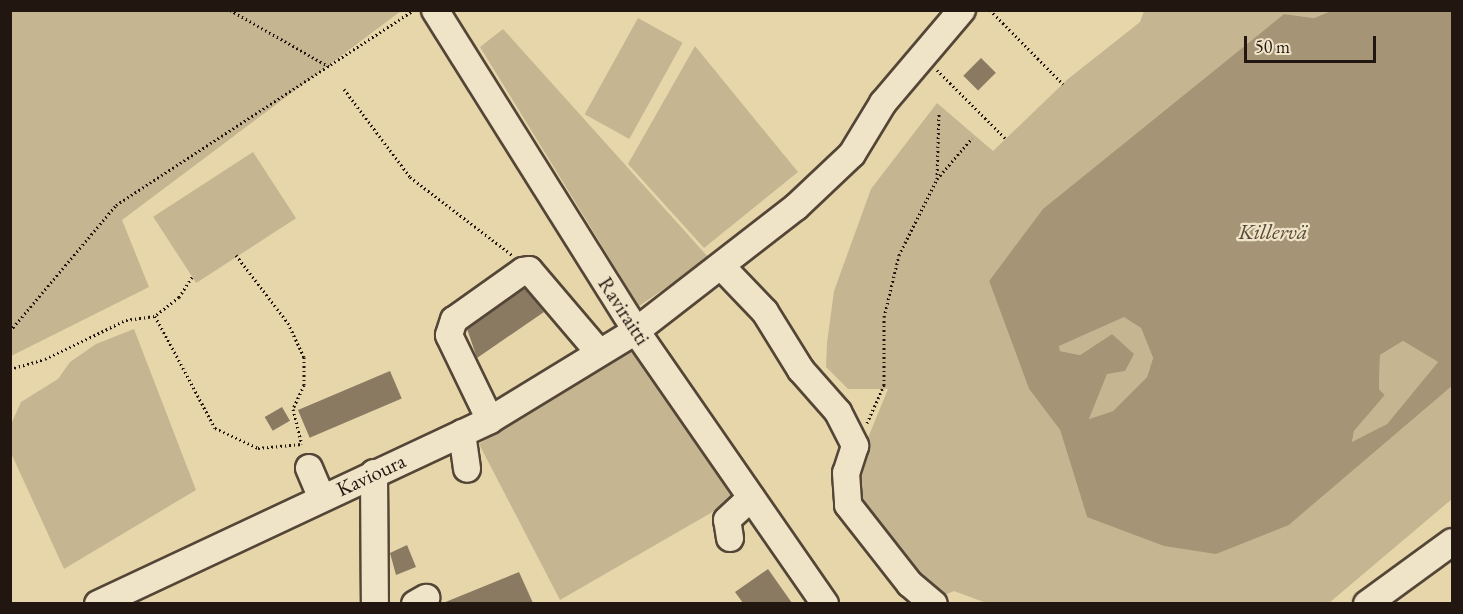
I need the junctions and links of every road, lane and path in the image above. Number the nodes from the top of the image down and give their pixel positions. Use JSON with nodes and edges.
{"nodes":[{"id":1,"x":230,"y":10,"type":"edge"},
{"id":2,"x":414,"y":10,"type":"edge"},
{"id":3,"x":435,"y":10,"type":"edge"},
{"id":4,"x":962,"y":10,"type":"edge"},
{"id":5,"x":990,"y":10,"type":"edge"},
{"id":6,"x":923,"y":56,"type":"junction"},
{"id":7,"x":330,"y":67,"type":"junction"},
{"id":8,"x":1063,"y":84,"type":"dead end"},
{"id":9,"x":344,"y":89,"type":"dead end"},
{"id":10,"x":939,"y":112,"type":"dead end"},
{"id":11,"x":972,"y":138,"type":"dead end"},
{"id":12,"x":1006,"y":139,"type":"dead end"},
{"id":13,"x":937,"y":179,"type":"junction"},
{"id":14,"x":236,"y":255,"type":"dead end"},
{"id":15,"x":722,"y":267,"type":"junction"},
{"id":16,"x":529,"y":270,"type":"junction"},
{"id":17,"x":192,"y":277,"type":"dead end"},
{"id":18,"x":156,"y":316,"type":"junction"},
{"id":19,"x":10,"y":331,"type":"edge"},
{"id":20,"x":636,"y":331,"type":"junction"},
{"id":21,"x":597,"y":350,"type":"junction"},
{"id":22,"x":10,"y":369,"type":"edge"},
{"id":23,"x":490,"y":420,"type":"junction"},
{"id":24,"x":462,"y":433,"type":"junction"},
{"id":25,"x":855,"y":446,"type":"junction"},
{"id":26,"x":305,"y":456,"type":"junction"},
{"id":27,"x":467,"y":469,"type":"dead end"},
{"id":28,"x":374,"y":472,"type":"junction"},
{"id":29,"x":322,"y":498,"type":"junction"},
{"id":30,"x":751,"y":498,"type":"junction"},
{"id":31,"x":730,"y":538,"type":"dead end"},
{"id":32,"x":1452,"y":542,"type":"edge"},
{"id":33,"x":98,"y":603,"type":"edge"},
{"id":34,"x":375,"y":603,"type":"edge"},
{"id":35,"x":825,"y":603,"type":"edge"},
{"id":36,"x":934,"y":603,"type":"edge"},
{"id":37,"x":1367,"y":603,"type":"edge"}],
"edges":[{"from":1,"to":7,"type":"path"},
{"from":2,"to":7,"type":"path"},
{"from":3,"to":20,"type":"street","name":"Raviraitti"},
{"from":4,"to":6,"type":"street","name":"Kavioura"},
{"from":5,"to":8,"type":"path"},
{"from":6,"to":12,"type":"path"},
{"from":6,"to":15,"type":"street","name":"Kavioura"},
{"from":7,"to":19,"type":"path"},
{"from":9,"to":16,"type":"path"},
{"from":10,"to":13,"type":"path"},
{"from":11,"to":13,"type":"path"},
{"from":13,"to":25,"type":"path"},
{"from":14,"to":26,"type":"path"},
{"from":15,"to":20,"type":"street","name":"Kavioura"},
{"from":15,"to":25,"type":"street"},
{"from":16,"to":21,"type":"street"},
{"from":16,"to":23,"type":"street"},
{"from":17,"to":18,"type":"path"},
{"from":18,"to":22,"type":"path"},
{"from":18,"to":26,"type":"path"},
{"from":20,"to":21,"type":"street","name":"Kavioura"},
{"from":20,"to":30,"type":"street","name":"Raviraitti"},
{"from":21,"to":23,"type":"street","name":"Kavioura"},
{"from":23,"to":24,"type":"street","name":"Kavioura"},
{"from":24,"to":27,"type":"street"},
{"from":24,"to":28,"type":"street","name":"Kavioura"},
{"from":25,"to":36,"type":"street"},
{"from":26,"to":29,"type":"street"},
{"from":28,"to":29,"type":"street","name":"Kavioura"},
{"from":28,"to":34,"type":"street"},
{"from":29,"to":33,"type":"street","name":"Kavioura"},
{"from":30,"to":31,"type":"street"},
{"from":30,"to":35,"type":"street","name":"Raviraitti"},
{"from":32,"to":37,"type":"street"}]}
